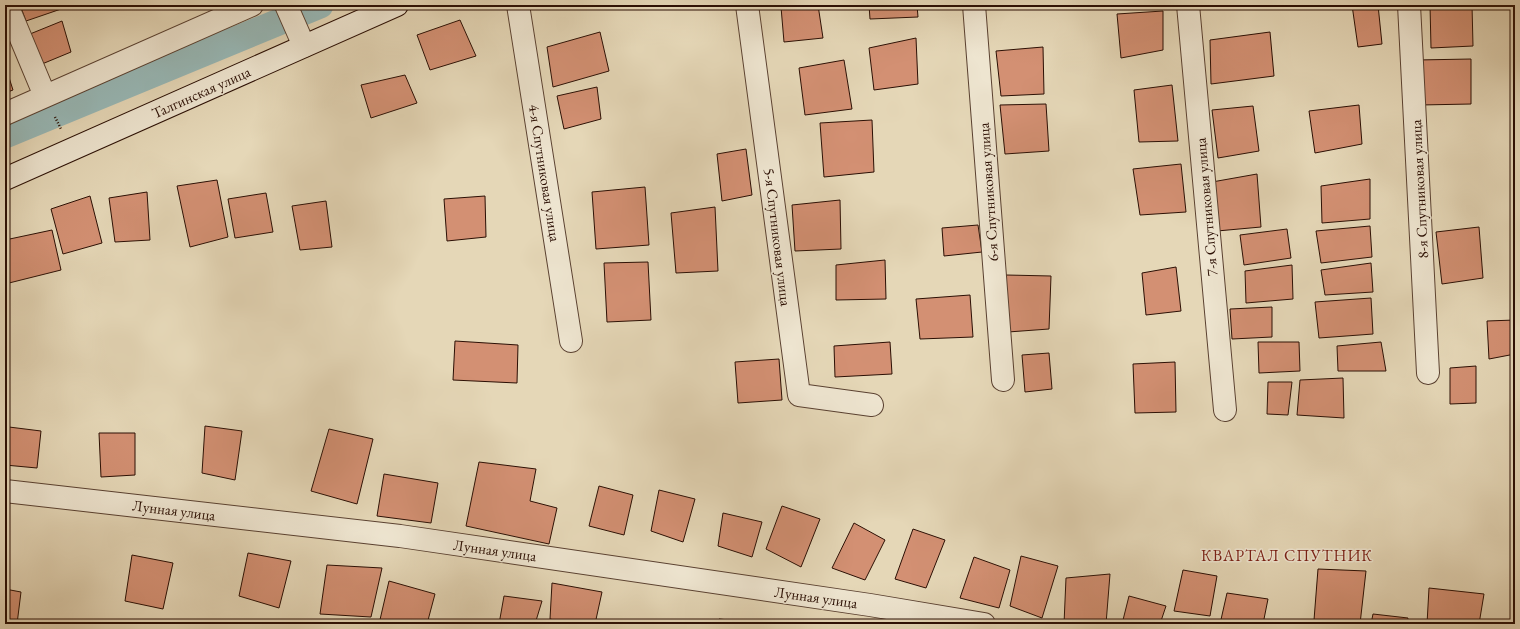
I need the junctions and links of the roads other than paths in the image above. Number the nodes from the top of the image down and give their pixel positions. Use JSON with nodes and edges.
{"nodes":[{"id":1,"x":7,"y":5,"type":"edge"},
{"id":2,"x":252,"y":5,"type":"edge"},
{"id":3,"x":286,"y":5,"type":"edge"},
{"id":4,"x":397,"y":5,"type":"edge"},
{"id":5,"x":518,"y":5,"type":"edge"},
{"id":6,"x":747,"y":5,"type":"edge"},
{"id":7,"x":974,"y":5,"type":"edge"},
{"id":8,"x":1188,"y":5,"type":"edge"},
{"id":9,"x":1409,"y":5,"type":"edge"},
{"id":10,"x":301,"y":39,"type":"junction"},
{"id":11,"x":45,"y":96,"type":"junction"},
{"id":12,"x":5,"y":114,"type":"edge"},
{"id":13,"x":5,"y":179,"type":"edge"},
{"id":14,"x":572,"y":341,"type":"dead end"},
{"id":15,"x":1428,"y":373,"type":"dead end"},
{"id":16,"x":1003,"y":380,"type":"dead end"},
{"id":17,"x":872,"y":405,"type":"dead end"},
{"id":18,"x":1225,"y":410,"type":"dead end"},
{"id":19,"x":5,"y":491,"type":"edge"},
{"id":20,"x":984,"y":624,"type":"edge"}],
"edges":[{"from":1,"to":11,"type":"street"},
{"from":2,"to":11,"type":"street"},
{"from":3,"to":10,"type":"street"},
{"from":4,"to":10,"type":"street","name":"Талгинская улица"},
{"from":5,"to":14,"type":"street","name":"4-я Спутниковая улица"},
{"from":6,"to":17,"type":"street","name":"5-я Спутниковая улица"},
{"from":7,"to":16,"type":"street","name":"6-я Спутниковая улица"},
{"from":8,"to":18,"type":"street","name":"7-я Спутниковая улица"},
{"from":9,"to":15,"type":"street","name":"8-я Спутниковая улица"},
{"from":10,"to":13,"type":"street","name":"Талгинская улица"},
{"from":11,"to":12,"type":"street"},
{"from":19,"to":20,"type":"street","name":"Лунная улица"}]}
